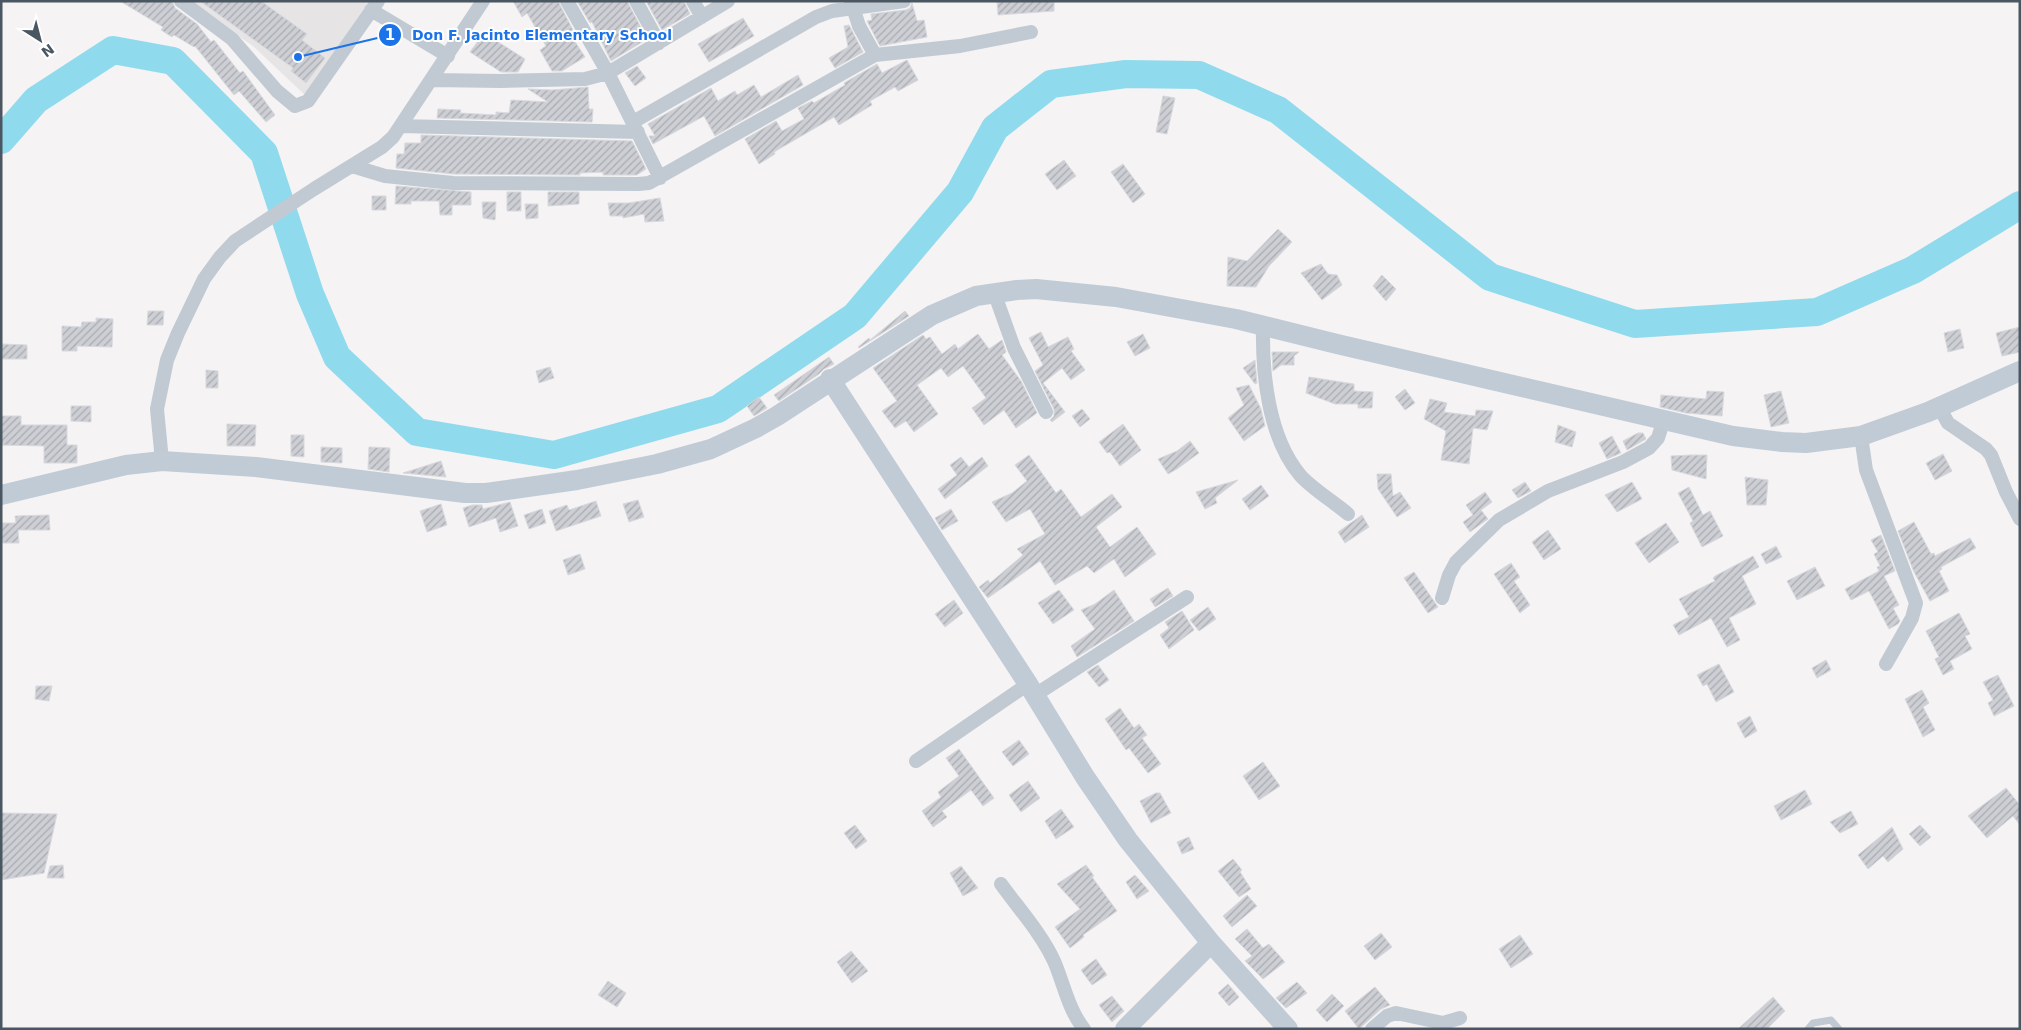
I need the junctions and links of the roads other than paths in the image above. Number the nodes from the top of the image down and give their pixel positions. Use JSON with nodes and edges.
{"nodes":[{"id":1,"x":181,"y":1,"type":"edge"},
{"id":2,"x":483,"y":1,"type":"edge"},
{"id":3,"x":567,"y":1,"type":"edge"},
{"id":4,"x":636,"y":1,"type":"edge"},
{"id":5,"x":693,"y":1,"type":"edge"},
{"id":6,"x":728,"y":1,"type":"edge"},
{"id":7,"x":904,"y":1,"type":"edge"},
{"id":8,"x":852,"y":4,"type":"edge"},
{"id":9,"x":374,"y":6,"type":"edge"},
{"id":10,"x":702,"y":17,"type":"junction"},
{"id":11,"x":1031,"y":32,"type":"dead end"},
{"id":12,"x":658,"y":43,"type":"junction"},
{"id":13,"x":875,"y":55,"type":"junction"},
{"id":14,"x":448,"y":56,"type":"junction"},
{"id":15,"x":608,"y":73,"type":"junction"},
{"id":16,"x":432,"y":80,"type":"junction"},
{"id":17,"x":402,"y":126,"type":"junction"},
{"id":18,"x":636,"y":127,"type":"junction"},
{"id":19,"x":352,"y":166,"type":"junction"},
{"id":20,"x":660,"y":178,"type":"junction"},
{"id":21,"x":994,"y":292,"type":"junction"},
{"id":22,"x":1263,"y":325,"type":"junction"},
{"id":23,"x":2020,"y":371,"type":"edge"},
{"id":24,"x":830,"y":380,"type":"junction"},
{"id":25,"x":1939,"y":407,"type":"junction"},
{"id":26,"x":1046,"y":412,"type":"dead end"},
{"id":27,"x":1664,"y":419,"type":"junction"},
{"id":28,"x":1861,"y":436,"type":"junction"},
{"id":29,"x":162,"y":461,"type":"junction"},
{"id":30,"x":1,"y":495,"type":"edge"},
{"id":31,"x":1348,"y":514,"type":"dead end"},
{"id":32,"x":2020,"y":520,"type":"edge"},
{"id":33,"x":1187,"y":597,"type":"dead end"},
{"id":34,"x":1442,"y":598,"type":"dead end"},
{"id":35,"x":1886,"y":664,"type":"dead end"},
{"id":36,"x":1032,"y":690,"type":"junction"},
{"id":37,"x":916,"y":761,"type":"dead end"},
{"id":38,"x":1001,"y":884,"type":"dead end"},
{"id":39,"x":1211,"y":943,"type":"junction"},
{"id":40,"x":1460,"y":1018,"type":"dead end"},
{"id":41,"x":1084,"y":1029,"type":"edge"},
{"id":42,"x":1125,"y":1029,"type":"edge"},
{"id":43,"x":1288,"y":1029,"type":"edge"},
{"id":44,"x":1372,"y":1029,"type":"edge"},
{"id":45,"x":1808,"y":1029,"type":"edge"},
{"id":46,"x":1839,"y":1029,"type":"edge"}],
"edges":[{"from":1,"to":9,"type":"street"},
{"from":2,"to":14,"type":"street"},
{"from":3,"to":15,"type":"street"},
{"from":4,"to":12,"type":"street"},
{"from":5,"to":10,"type":"street"},
{"from":6,"to":10,"type":"street"},
{"from":7,"to":8,"type":"street"},
{"from":8,"to":13,"type":"street"},
{"from":8,"to":18,"type":"street"},
{"from":9,"to":14,"type":"street"},
{"from":10,"to":12,"type":"street"},
{"from":11,"to":13,"type":"street"},
{"from":12,"to":15,"type":"street"},
{"from":13,"to":20,"type":"street"},
{"from":14,"to":16,"type":"street"},
{"from":15,"to":16,"type":"street"},
{"from":15,"to":18,"type":"street"},
{"from":16,"to":17,"type":"street"},
{"from":17,"to":18,"type":"street"},
{"from":17,"to":19,"type":"street"},
{"from":18,"to":20,"type":"street"},
{"from":19,"to":20,"type":"street"},
{"from":19,"to":29,"type":"street"},
{"from":21,"to":22,"type":"street"},
{"from":21,"to":24,"type":"street"},
{"from":21,"to":26,"type":"street"},
{"from":22,"to":27,"type":"street"},
{"from":22,"to":31,"type":"street"},
{"from":23,"to":25,"type":"street"},
{"from":24,"to":29,"type":"street"},
{"from":24,"to":36,"type":"street"},
{"from":25,"to":28,"type":"street"},
{"from":25,"to":32,"type":"street"},
{"from":27,"to":28,"type":"street"},
{"from":27,"to":34,"type":"street"},
{"from":28,"to":35,"type":"street"},
{"from":29,"to":30,"type":"street"},
{"from":33,"to":36,"type":"street"},
{"from":36,"to":37,"type":"street"},
{"from":36,"to":39,"type":"street"},
{"from":38,"to":41,"type":"street"},
{"from":39,"to":42,"type":"street"},
{"from":39,"to":43,"type":"street"},
{"from":40,"to":44,"type":"street"},
{"from":45,"to":46,"type":"lane"}]}
